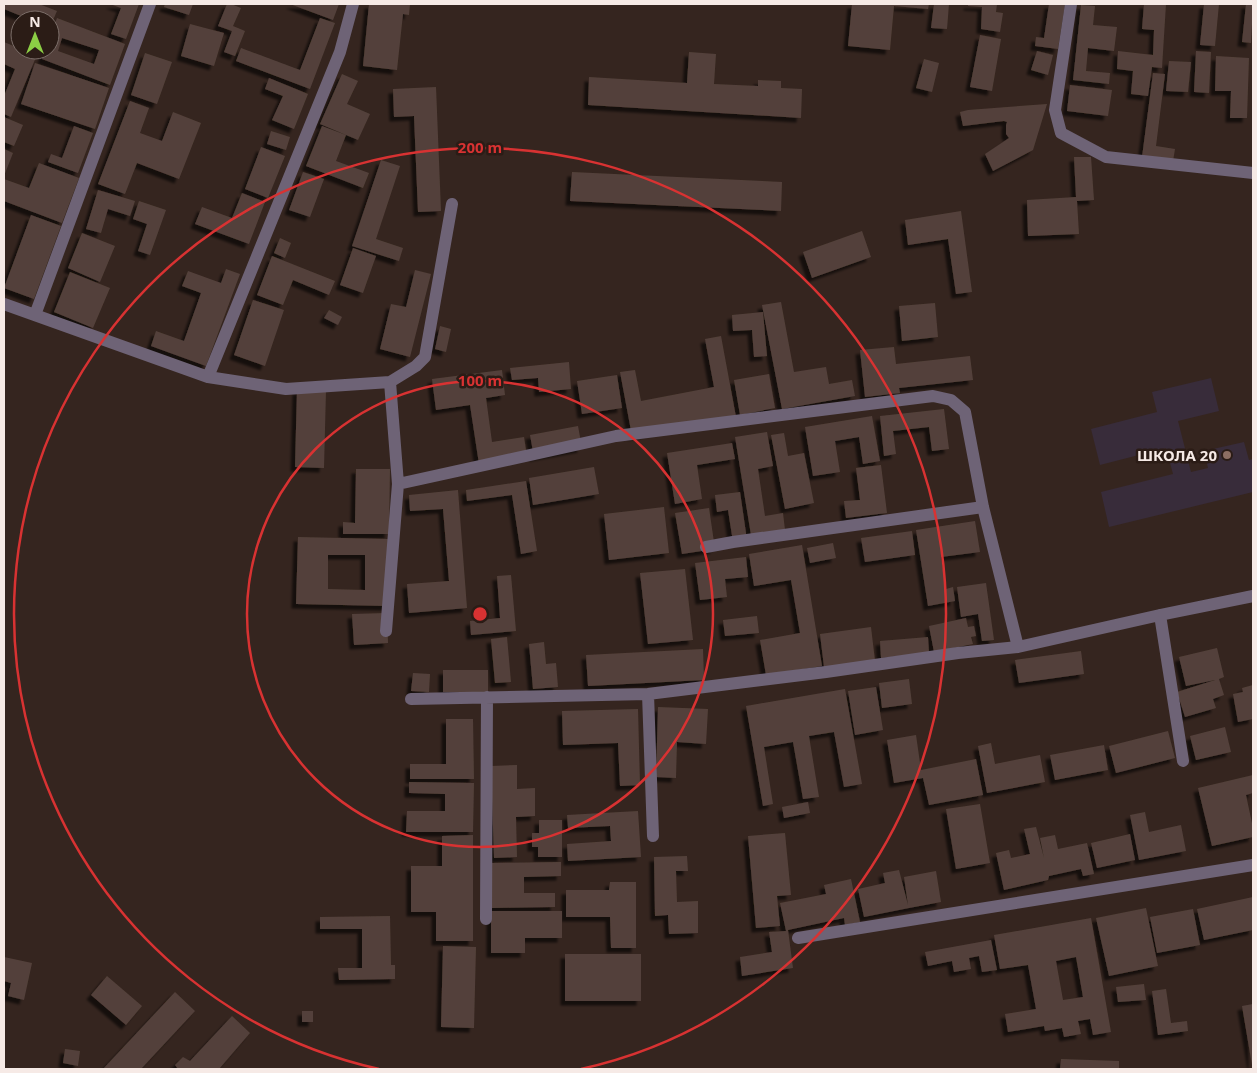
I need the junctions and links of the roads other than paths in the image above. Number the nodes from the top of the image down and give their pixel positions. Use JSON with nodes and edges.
{"nodes":[{"id":1,"x":150,"y":4,"type":"edge"},
{"id":2,"x":353,"y":4,"type":"edge"},
{"id":3,"x":1071,"y":4,"type":"edge"},
{"id":4,"x":1253,"y":174,"type":"edge"},
{"id":5,"x":452,"y":204,"type":"dead end"},
{"id":6,"x":4,"y":304,"type":"edge"},
{"id":7,"x":35,"y":315,"type":"junction"},
{"id":8,"x":208,"y":377,"type":"junction"},
{"id":9,"x":390,"y":382,"type":"junction"},
{"id":10,"x":398,"y":484,"type":"junction"},
{"id":11,"x":983,"y":507,"type":"junction"},
{"id":12,"x":706,"y":547,"type":"dead end"},
{"id":13,"x":1253,"y":596,"type":"edge"},
{"id":14,"x":1160,"y":615,"type":"junction"},
{"id":15,"x":386,"y":631,"type":"dead end"},
{"id":16,"x":1018,"y":647,"type":"junction"},
{"id":17,"x":648,"y":694,"type":"junction"},
{"id":18,"x":487,"y":698,"type":"junction"},
{"id":19,"x":411,"y":699,"type":"dead end"},
{"id":20,"x":1183,"y":761,"type":"dead end"},
{"id":21,"x":653,"y":836,"type":"dead end"},
{"id":22,"x":1253,"y":865,"type":"edge"},
{"id":23,"x":486,"y":919,"type":"dead end"},
{"id":24,"x":798,"y":938,"type":"dead end"}],
"edges":[{"from":1,"to":7,"type":"street"},
{"from":2,"to":8,"type":"street"},
{"from":3,"to":4,"type":"street"},
{"from":5,"to":9,"type":"street"},
{"from":6,"to":7,"type":"street"},
{"from":7,"to":8,"type":"street"},
{"from":8,"to":9,"type":"street"},
{"from":9,"to":10,"type":"street"},
{"from":10,"to":11,"type":"street"},
{"from":10,"to":15,"type":"street"},
{"from":11,"to":12,"type":"street"},
{"from":11,"to":16,"type":"street"},
{"from":13,"to":14,"type":"street"},
{"from":14,"to":16,"type":"street"},
{"from":14,"to":20,"type":"street"},
{"from":16,"to":17,"type":"street"},
{"from":17,"to":18,"type":"street"},
{"from":17,"to":21,"type":"street"},
{"from":18,"to":19,"type":"street"},
{"from":18,"to":23,"type":"street"},
{"from":22,"to":24,"type":"street"}]}
